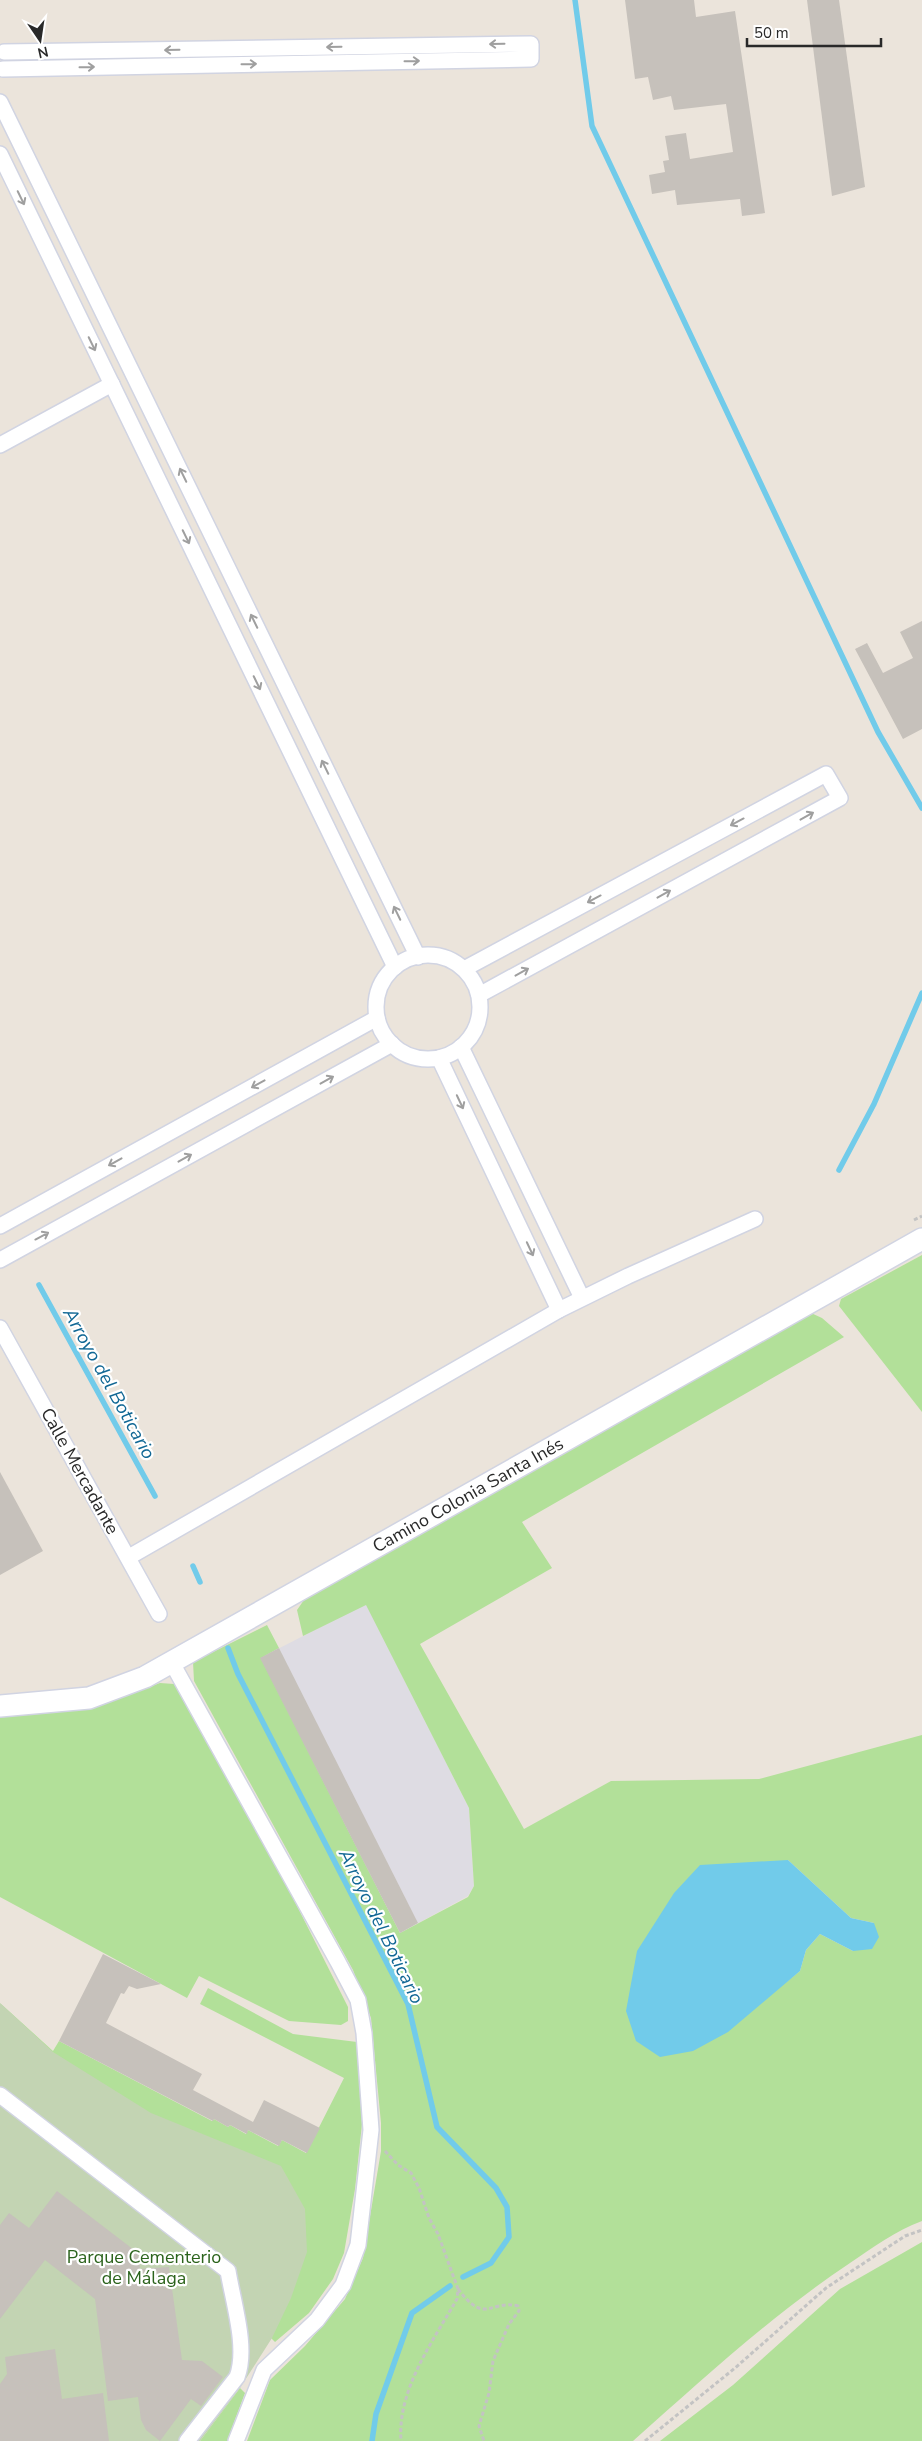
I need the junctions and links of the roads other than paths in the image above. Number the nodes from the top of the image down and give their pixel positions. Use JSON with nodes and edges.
{"nodes":[{"id":1,"x":2,"y":48,"type":"edge"},
{"id":2,"x":2,"y":73,"type":"edge"},
{"id":3,"x":0,"y":102,"type":"edge"},
{"id":4,"x":0,"y":154,"type":"edge"},
{"id":5,"x":112,"y":384,"type":"junction"},
{"id":6,"x":0,"y":445,"type":"edge"},
{"id":7,"x":418,"y":957,"type":"junction"},
{"id":8,"x":395,"y":968,"type":"junction"},
{"id":9,"x":464,"y":969,"type":"junction"},
{"id":10,"x":479,"y":995,"type":"junction"},
{"id":11,"x":377,"y":1018,"type":"junction"},
{"id":12,"x":392,"y":1044,"type":"junction"},
{"id":13,"x":461,"y":1047,"type":"junction"},
{"id":14,"x":439,"y":1058,"type":"junction"},
{"id":15,"x":755,"y":1218,"type":"dead end"},
{"id":16,"x":0,"y":1226,"type":"edge"},
{"id":17,"x":922,"y":1240,"type":"edge"},
{"id":18,"x":0,"y":1260,"type":"edge"},
{"id":19,"x":582,"y":1298,"type":"junction"},
{"id":20,"x":559,"y":1310,"type":"junction"},
{"id":21,"x":0,"y":1328,"type":"edge"},
{"id":22,"x":129,"y":1557,"type":"junction"},
{"id":23,"x":159,"y":1614,"type":"dead end"},
{"id":24,"x":172,"y":1663,"type":"junction"},
{"id":25,"x":0,"y":1706,"type":"edge"},
{"id":26,"x":0,"y":2095,"type":"edge"},
{"id":27,"x":240,"y":2368,"type":"junction"},
{"id":28,"x":264,"y":2370,"type":"junction"},
{"id":29,"x":187,"y":2441,"type":"edge"},
{"id":30,"x":236,"y":2441,"type":"edge"}],
"edges":[{"from":1,"to":2,"type":"street"},
{"from":2,"to":1,"type":"street","one_way":true},
{"from":7,"to":3,"type":"street","one_way":true},
{"from":4,"to":5,"type":"street","one_way":true},
{"from":5,"to":6,"type":"street"},
{"from":5,"to":8,"type":"street","one_way":true},
{"from":7,"to":8,"type":"street"},
{"from":7,"to":9,"type":"street"},
{"from":8,"to":11,"type":"street"},
{"from":9,"to":10,"type":"street"},
{"from":10,"to":9,"type":"street","one_way":true},
{"from":10,"to":13,"type":"street"},
{"from":11,"to":12,"type":"street"},
{"from":11,"to":16,"type":"street","one_way":true},
{"from":12,"to":14,"type":"street"},
{"from":18,"to":12,"type":"street","one_way":true},
{"from":13,"to":14,"type":"street"},
{"from":13,"to":19,"type":"street"},
{"from":14,"to":20,"type":"street","one_way":true},
{"from":15,"to":19,"type":"street"},
{"from":17,"to":24,"type":"main road","name":"Camino Colonia Santa Inés"},
{"from":19,"to":20,"type":"street"},
{"from":20,"to":22,"type":"street"},
{"from":21,"to":22,"type":"street","name":"Calle Mercadante"},
{"from":22,"to":23,"type":"street","name":"Calle Mercadante"},
{"from":24,"to":25,"type":"main road","name":"Camino Colonia Santa Inés"},
{"from":24,"to":28,"type":"street"},
{"from":26,"to":27,"type":"street"},
{"from":27,"to":28,"type":"street"},
{"from":27,"to":29,"type":"street"},
{"from":28,"to":30,"type":"street"}]}
